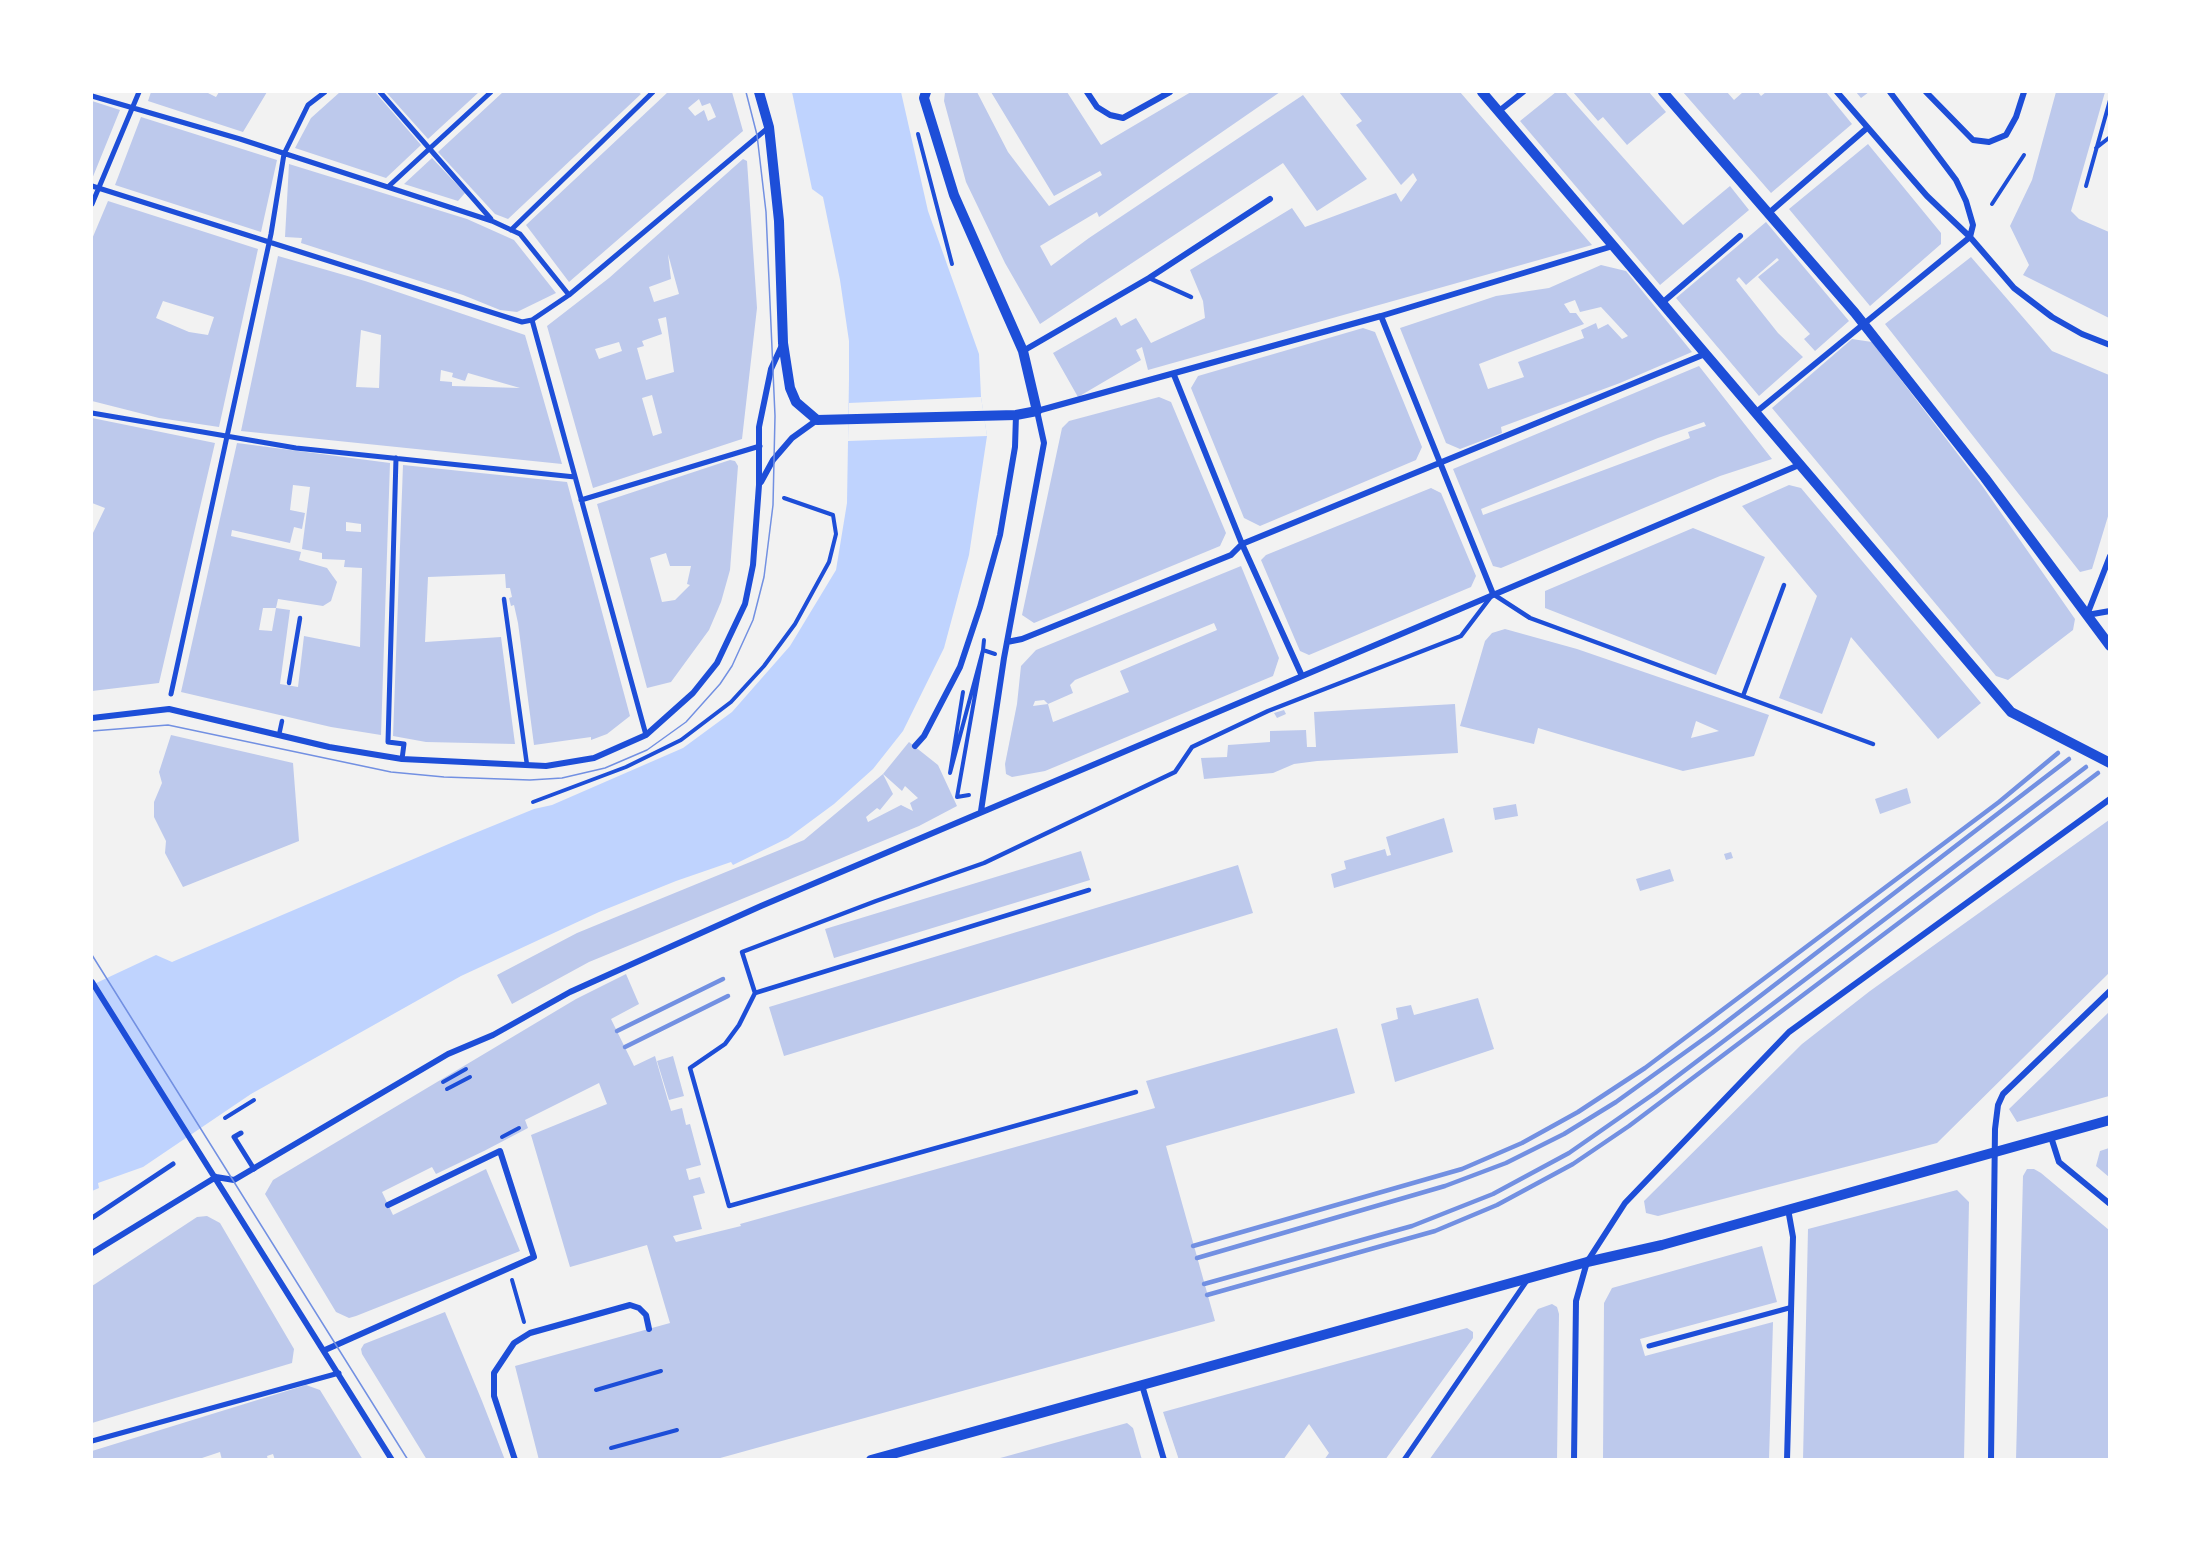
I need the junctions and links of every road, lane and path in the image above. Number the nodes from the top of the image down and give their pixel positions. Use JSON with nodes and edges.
{"nodes":[{"id":1,"x":139,"y":92,"type":"edge"},
{"id":2,"x":325,"y":92,"type":"edge"},
{"id":3,"x":380,"y":92,"type":"edge"},
{"id":4,"x":491,"y":92,"type":"edge"},
{"id":5,"x":643,"y":92,"type":"edge"},
{"id":6,"x":654,"y":92,"type":"edge"},
{"id":7,"x":1088,"y":92,"type":"edge"},
{"id":8,"x":1170,"y":92,"type":"edge"},
{"id":9,"x":1482,"y":92,"type":"edge"},
{"id":10,"x":1523,"y":92,"type":"edge"},
{"id":11,"x":1663,"y":92,"type":"edge"},
{"id":12,"x":1837,"y":92,"type":"edge"},
{"id":13,"x":1890,"y":92,"type":"edge"},
{"id":14,"x":1926,"y":92,"type":"edge"},
{"id":15,"x":2024,"y":92,"type":"edge"},
{"id":16,"x":762,"y":94,"type":"edge"},
{"id":17,"x":924,"y":94,"type":"edge"},
{"id":18,"x":92,"y":96,"type":"edge"},
{"id":19,"x":648,"y":97,"type":"junction"},
{"id":20,"x":2109,"y":99,"type":"edge"},
{"id":21,"x":132,"y":109,"type":"junction"},
{"id":22,"x":1499,"y":111,"type":"junction"},
{"id":23,"x":915,"y":125,"type":"dead end"},
{"id":24,"x":769,"y":127,"type":"junction"},
{"id":25,"x":1867,"y":128,"type":"junction"},
{"id":26,"x":2109,"y":137,"type":"edge"},
{"id":27,"x":2096,"y":148,"type":"junction"},
{"id":28,"x":430,"y":150,"type":"junction"},
{"id":29,"x":284,"y":154,"type":"junction"},
{"id":30,"x":2024,"y":155,"type":"dead end"},
{"id":31,"x":389,"y":186,"type":"junction"},
{"id":32,"x":2086,"y":186,"type":"dead end"},
{"id":33,"x":95,"y":188,"type":"edge"},
{"id":34,"x":1269,"y":199,"type":"dead end"},
{"id":35,"x":92,"y":204,"type":"edge"},
{"id":36,"x":1992,"y":204,"type":"dead end"},
{"id":37,"x":1770,"y":212,"type":"junction"},
{"id":38,"x":951,"y":219,"type":"dead end"},
{"id":39,"x":492,"y":220,"type":"junction"},
{"id":40,"x":940,"y":222,"type":"junction"},
{"id":41,"x":511,"y":230,"type":"junction"},
{"id":42,"x":1740,"y":237,"type":"dead end"},
{"id":43,"x":1970,"y":237,"type":"junction"},
{"id":44,"x":269,"y":242,"type":"junction"},
{"id":45,"x":1613,"y":246,"type":"junction"},
{"id":46,"x":952,"y":264,"type":"dead end"},
{"id":47,"x":1149,"y":278,"type":"junction"},
{"id":48,"x":569,"y":295,"type":"junction"},
{"id":49,"x":1191,"y":297,"type":"dead end"},
{"id":50,"x":1662,"y":303,"type":"junction"},
{"id":51,"x":1381,"y":316,"type":"junction"},
{"id":52,"x":532,"y":320,"type":"junction"},
{"id":53,"x":1863,"y":324,"type":"junction"},
{"id":54,"x":783,"y":343,"type":"junction"},
{"id":55,"x":2109,"y":345,"type":"edge"},
{"id":56,"x":1023,"y":351,"type":"junction"},
{"id":57,"x":1705,"y":354,"type":"junction"},
{"id":58,"x":1174,"y":375,"type":"junction"},
{"id":59,"x":1037,"y":411,"type":"junction"},
{"id":60,"x":92,"y":413,"type":"edge"},
{"id":61,"x":1755,"y":413,"type":"junction"},
{"id":62,"x":1016,"y":415,"type":"junction"},
{"id":63,"x":817,"y":420,"type":"junction"},
{"id":64,"x":227,"y":436,"type":"junction"},
{"id":65,"x":760,"y":446,"type":"junction"},
{"id":66,"x":396,"y":459,"type":"junction"},
{"id":67,"x":1441,"y":463,"type":"junction"},
{"id":68,"x":1799,"y":465,"type":"junction"},
{"id":69,"x":575,"y":477,"type":"junction"},
{"id":70,"x":759,"y":485,"type":"junction"},
{"id":71,"x":581,"y":500,"type":"junction"},
{"id":72,"x":1242,"y":544,"type":"junction"},
{"id":73,"x":2109,"y":556,"type":"edge"},
{"id":74,"x":1784,"y":585,"type":"dead end"},
{"id":75,"x":1493,"y":594,"type":"junction"},
{"id":76,"x":504,"y":599,"type":"dead end"},
{"id":77,"x":2109,"y":611,"type":"edge"},
{"id":78,"x":2087,"y":615,"type":"junction"},
{"id":79,"x":300,"y":618,"type":"dead end"},
{"id":80,"x":973,"y":626,"type":"junction"},
{"id":81,"x":1007,"y":642,"type":"junction"},
{"id":82,"x":2109,"y":646,"type":"edge"},
{"id":83,"x":983,"y":650,"type":"junction"},
{"id":84,"x":1004,"y":658,"type":"junction"},
{"id":85,"x":1302,"y":676,"type":"junction"},
{"id":86,"x":289,"y":683,"type":"dead end"},
{"id":87,"x":171,"y":694,"type":"dead end"},
{"id":88,"x":1743,"y":696,"type":"junction"},
{"id":89,"x":955,"y":698,"type":"dead end"},
{"id":90,"x":92,"y":718,"type":"edge"},
{"id":91,"x":282,"y":721,"type":"dead end"},
{"id":92,"x":279,"y":735,"type":"junction"},
{"id":93,"x":646,"y":735,"type":"junction"},
{"id":94,"x":1873,"y":744,"type":"dead end"},
{"id":95,"x":915,"y":746,"type":"dead end"},
{"id":96,"x":402,"y":759,"type":"junction"},
{"id":97,"x":2107,"y":760,"type":"edge"},
{"id":98,"x":527,"y":765,"type":"junction"},
{"id":99,"x":969,"y":795,"type":"dead end"},
{"id":100,"x":2109,"y":798,"type":"edge"},
{"id":101,"x":981,"y":811,"type":"junction"},
{"id":102,"x":1089,"y":890,"type":"dead end"},
{"id":103,"x":92,"y":982,"type":"edge"},
{"id":104,"x":2109,"y":991,"type":"edge"},
{"id":105,"x":755,"y":993,"type":"junction"},
{"id":106,"x":466,"y":1069,"type":"dead end"},
{"id":107,"x":470,"y":1077,"type":"dead end"},
{"id":108,"x":443,"y":1082,"type":"dead end"},
{"id":109,"x":447,"y":1089,"type":"dead end"},
{"id":110,"x":1136,"y":1092,"type":"dead end"},
{"id":111,"x":254,"y":1100,"type":"dead end"},
{"id":112,"x":225,"y":1118,"type":"dead end"},
{"id":113,"x":2109,"y":1120,"type":"edge"},
{"id":114,"x":519,"y":1128,"type":"dead end"},
{"id":115,"x":241,"y":1133,"type":"dead end"},
{"id":116,"x":502,"y":1137,"type":"dead end"},
{"id":117,"x":2051,"y":1137,"type":"junction"},
{"id":118,"x":1995,"y":1154,"type":"junction"},
{"id":119,"x":173,"y":1164,"type":"dead end"},
{"id":120,"x":254,"y":1169,"type":"junction"},
{"id":121,"x":216,"y":1178,"type":"junction"},
{"id":122,"x":2109,"y":1204,"type":"edge"},
{"id":123,"x":388,"y":1205,"type":"dead end"},
{"id":124,"x":1788,"y":1209,"type":"junction"},
{"id":125,"x":92,"y":1218,"type":"edge"},
{"id":126,"x":92,"y":1252,"type":"edge"},
{"id":127,"x":1587,"y":1262,"type":"junction"},
{"id":128,"x":509,"y":1268,"type":"junction"},
{"id":129,"x":1529,"y":1278,"type":"junction"},
{"id":130,"x":1790,"y":1308,"type":"junction"},
{"id":131,"x":649,"y":1329,"type":"dead end"},
{"id":132,"x":528,"y":1334,"type":"junction"},
{"id":133,"x":1649,"y":1347,"type":"dead end"},
{"id":134,"x":325,"y":1350,"type":"junction"},
{"id":135,"x":661,"y":1371,"type":"dead end"},
{"id":136,"x":339,"y":1372,"type":"junction"},
{"id":137,"x":1142,"y":1385,"type":"junction"},
{"id":138,"x":596,"y":1390,"type":"dead end"},
{"id":139,"x":677,"y":1430,"type":"dead end"},
{"id":140,"x":92,"y":1441,"type":"edge"},
{"id":141,"x":611,"y":1448,"type":"dead end"},
{"id":142,"x":392,"y":1460,"type":"edge"},
{"id":143,"x":515,"y":1460,"type":"edge"},
{"id":144,"x":871,"y":1460,"type":"edge"},
{"id":145,"x":1164,"y":1460,"type":"edge"},
{"id":146,"x":1404,"y":1460,"type":"edge"},
{"id":147,"x":1574,"y":1460,"type":"edge"},
{"id":148,"x":1787,"y":1460,"type":"edge"},
{"id":149,"x":1991,"y":1460,"type":"edge"}],
"edges":[{"from":1,"to":21,"type":"street"},
{"from":2,"to":29,"type":"street"},
{"from":3,"to":28,"type":"street"},
{"from":4,"to":28,"type":"street"},
{"from":5,"to":19,"type":"street"},
{"from":6,"to":19,"type":"street"},
{"from":7,"to":8,"type":"street"},
{"from":9,"to":22,"type":"street"},
{"from":10,"to":22,"type":"street"},
{"from":11,"to":37,"type":"street"},
{"from":12,"to":25,"type":"street"},
{"from":13,"to":43,"type":"street"},
{"from":14,"to":15,"type":"street"},
{"from":16,"to":24,"type":"street"},
{"from":17,"to":56,"type":"street"},
{"from":18,"to":21,"type":"street"},
{"from":19,"to":41,"type":"street"},
{"from":20,"to":27,"type":"path"},
{"from":21,"to":29,"type":"street"},
{"from":21,"to":33,"type":"street"},
{"from":22,"to":45,"type":"street"},
{"from":23,"to":40,"type":"path"},
{"from":24,"to":48,"type":"street"},
{"from":24,"to":54,"type":"street"},
{"from":25,"to":37,"type":"street"},
{"from":25,"to":43,"type":"street"},
{"from":26,"to":27,"type":"path"},
{"from":27,"to":32,"type":"path"},
{"from":28,"to":31,"type":"street"},
{"from":28,"to":39,"type":"street"},
{"from":29,"to":31,"type":"street"},
{"from":29,"to":44,"type":"street"},
{"from":30,"to":36,"type":"path"},
{"from":31,"to":39,"type":"street"},
{"from":33,"to":35,"type":"street"},
{"from":33,"to":44,"type":"street"},
{"from":34,"to":47,"type":"street"},
{"from":37,"to":53,"type":"street"},
{"from":38,"to":40,"type":"path"},
{"from":39,"to":41,"type":"street"},
{"from":40,"to":46,"type":"path"},
{"from":41,"to":48,"type":"street"},
{"from":42,"to":50,"type":"street"},
{"from":43,"to":53,"type":"street"},
{"from":43,"to":55,"type":"street"},
{"from":44,"to":52,"type":"street"},
{"from":44,"to":64,"type":"street"},
{"from":45,"to":50,"type":"street"},
{"from":45,"to":51,"type":"street"},
{"from":47,"to":49,"type":"lane"},
{"from":47,"to":56,"type":"street"},
{"from":48,"to":52,"type":"street"},
{"from":50,"to":57,"type":"street"},
{"from":51,"to":58,"type":"street"},
{"from":51,"to":67,"type":"street"},
{"from":52,"to":69,"type":"street"},
{"from":53,"to":61,"type":"street"},
{"from":53,"to":78,"type":"street"},
{"from":54,"to":63,"type":"street"},
{"from":54,"to":65,"type":"street"},
{"from":56,"to":59,"type":"street"},
{"from":57,"to":61,"type":"street"},
{"from":57,"to":67,"type":"street"},
{"from":58,"to":59,"type":"street"},
{"from":58,"to":72,"type":"street"},
{"from":59,"to":62,"type":"street"},
{"from":59,"to":81,"type":"street"},
{"from":60,"to":64,"type":"street"},
{"from":61,"to":68,"type":"street"},
{"from":62,"to":63,"type":"street"},
{"from":62,"to":80,"type":"street"},
{"from":63,"to":70,"type":"street"},
{"from":64,"to":66,"type":"street"},
{"from":64,"to":87,"type":"street"},
{"from":65,"to":70,"type":"street"},
{"from":65,"to":71,"type":"street"},
{"from":66,"to":69,"type":"street"},
{"from":66,"to":96,"type":"street"},
{"from":67,"to":72,"type":"street"},
{"from":67,"to":75,"type":"street"},
{"from":68,"to":75,"type":"street"},
{"from":68,"to":97,"type":"street"},
{"from":69,"to":71,"type":"street"},
{"from":70,"to":93,"type":"street"},
{"from":71,"to":93,"type":"street"},
{"from":72,"to":81,"type":"street"},
{"from":72,"to":85,"type":"street"},
{"from":73,"to":78,"type":"street"},
{"from":74,"to":88,"type":"lane"},
{"from":75,"to":85,"type":"street"},
{"from":75,"to":88,"type":"lane"},
{"from":75,"to":105,"type":"lane"},
{"from":76,"to":98,"type":"lane"},
{"from":77,"to":78,"type":"street"},
{"from":78,"to":82,"type":"street"},
{"from":79,"to":86,"type":"lane"},
{"from":80,"to":83,"type":"path"},
{"from":80,"to":95,"type":"street"},
{"from":81,"to":84,"type":"street"},
{"from":83,"to":84,"type":"path"},
{"from":83,"to":89,"type":"path"},
{"from":83,"to":99,"type":"path"},
{"from":84,"to":101,"type":"street"},
{"from":85,"to":101,"type":"street"},
{"from":88,"to":94,"type":"lane"},
{"from":90,"to":92,"type":"street"},
{"from":91,"to":92,"type":"lane"},
{"from":92,"to":96,"type":"street"},
{"from":93,"to":98,"type":"street"},
{"from":96,"to":98,"type":"street"},
{"from":100,"to":127,"type":"street"},
{"from":101,"to":120,"type":"street"},
{"from":102,"to":105,"type":"lane"},
{"from":103,"to":121,"type":"street"},
{"from":104,"to":118,"type":"street"},
{"from":105,"to":110,"type":"lane"},
{"from":106,"to":108,"type":"path"},
{"from":107,"to":109,"type":"path"},
{"from":111,"to":112,"type":"path"},
{"from":113,"to":117,"type":"street"},
{"from":114,"to":116,"type":"path"},
{"from":115,"to":120,"type":"street"},
{"from":117,"to":118,"type":"street"},
{"from":117,"to":122,"type":"street"},
{"from":118,"to":124,"type":"street"},
{"from":118,"to":149,"type":"street"},
{"from":119,"to":125,"type":"street"},
{"from":120,"to":121,"type":"street"},
{"from":121,"to":126,"type":"street"},
{"from":121,"to":134,"type":"street"},
{"from":123,"to":128,"type":"street"},
{"from":124,"to":127,"type":"street"},
{"from":124,"to":130,"type":"street"},
{"from":127,"to":129,"type":"street"},
{"from":127,"to":147,"type":"street"},
{"from":128,"to":132,"type":"path"},
{"from":128,"to":134,"type":"street"},
{"from":129,"to":137,"type":"street"},
{"from":129,"to":146,"type":"street"},
{"from":130,"to":133,"type":"street"},
{"from":130,"to":148,"type":"street"},
{"from":131,"to":132,"type":"street"},
{"from":132,"to":143,"type":"street"},
{"from":134,"to":136,"type":"street"},
{"from":135,"to":138,"type":"path"},
{"from":136,"to":140,"type":"street"},
{"from":136,"to":142,"type":"street"},
{"from":137,"to":144,"type":"street"},
{"from":137,"to":145,"type":"street"},
{"from":139,"to":141,"type":"path"}]}
